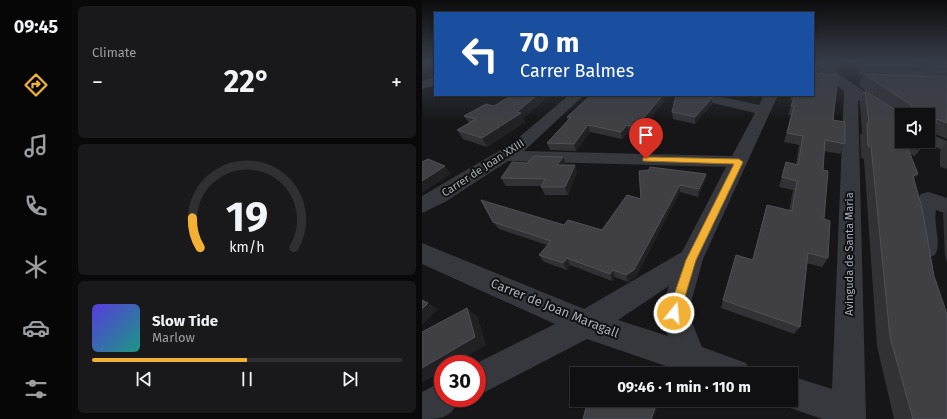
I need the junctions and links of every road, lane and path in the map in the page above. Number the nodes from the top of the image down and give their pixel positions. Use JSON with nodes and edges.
{"nodes":[{"id":1,"x":433,"y":82,"type":"edge"},
{"id":2,"x":841,"y":82,"type":"edge"},
{"id":3,"x":894,"y":82,"type":"edge"},
{"id":4,"x":848,"y":83,"type":"junction"},
{"id":5,"x":947,"y":83,"type":"edge"},
{"id":6,"x":422,"y":85,"type":"edge"},
{"id":7,"x":576,"y":96,"type":"edge"},
{"id":8,"x":706,"y":96,"type":"edge"},
{"id":9,"x":767,"y":103,"type":"edge"},
{"id":10,"x":895,"y":119,"type":"edge"},
{"id":11,"x":935,"y":141,"type":"edge"},
{"id":12,"x":947,"y":147,"type":"edge"},
{"id":13,"x":505,"y":156,"type":"junction"},
{"id":14,"x":739,"y":162,"type":"junction"},
{"id":15,"x":938,"y":203,"type":"edge"},
{"id":16,"x":422,"y":205,"type":"edge"},
{"id":17,"x":422,"y":253,"type":"edge"},
{"id":18,"x":691,"y":260,"type":"junction"},
{"id":19,"x":931,"y":273,"type":"edge"},
{"id":20,"x":586,"y":324,"type":"junction"},
{"id":21,"x":691,"y":359,"type":"junction"},
{"id":22,"x":714,"y":367,"type":"edge"},
{"id":23,"x":486,"y":375,"type":"edge"},
{"id":24,"x":798,"y":395,"type":"edge"},
{"id":25,"x":434,"y":404,"type":"edge"},
{"id":26,"x":422,"y":412,"type":"edge"},
{"id":27,"x":849,"y":415,"type":"edge"}],
"edges":[{"from":1,"to":6,"type":"street"},
{"from":2,"to":4,"type":"street"},
{"from":3,"to":5,"type":"street"},
{"from":4,"to":10,"type":"street"},
{"from":4,"to":27,"type":"street","name":"Avinguda de Santa Maria"},
{"from":7,"to":13,"type":"street","name":"Carrer de Joan XXIII"},
{"from":8,"to":9,"type":"street"},
{"from":9,"to":14,"type":"street"},
{"from":11,"to":12,"type":"street"},
{"from":13,"to":14,"type":"street"},
{"from":13,"to":16,"type":"street","name":"Carrer de Joan XXIII"},
{"from":14,"to":18,"type":"street"},
{"from":15,"to":19,"type":"street"},
{"from":17,"to":20,"type":"street","name":"Carrer de Joan Maragall"},
{"from":18,"to":20,"type":"street"},
{"from":18,"to":21,"type":"street"},
{"from":20,"to":21,"type":"street","name":"Carrer de Joan Maragall"},
{"from":20,"to":23,"type":"street"},
{"from":21,"to":22,"type":"street","name":"Carrer de Joan Maragall"},
{"from":24,"to":27,"type":"street"},
{"from":25,"to":26,"type":"street"}]}
